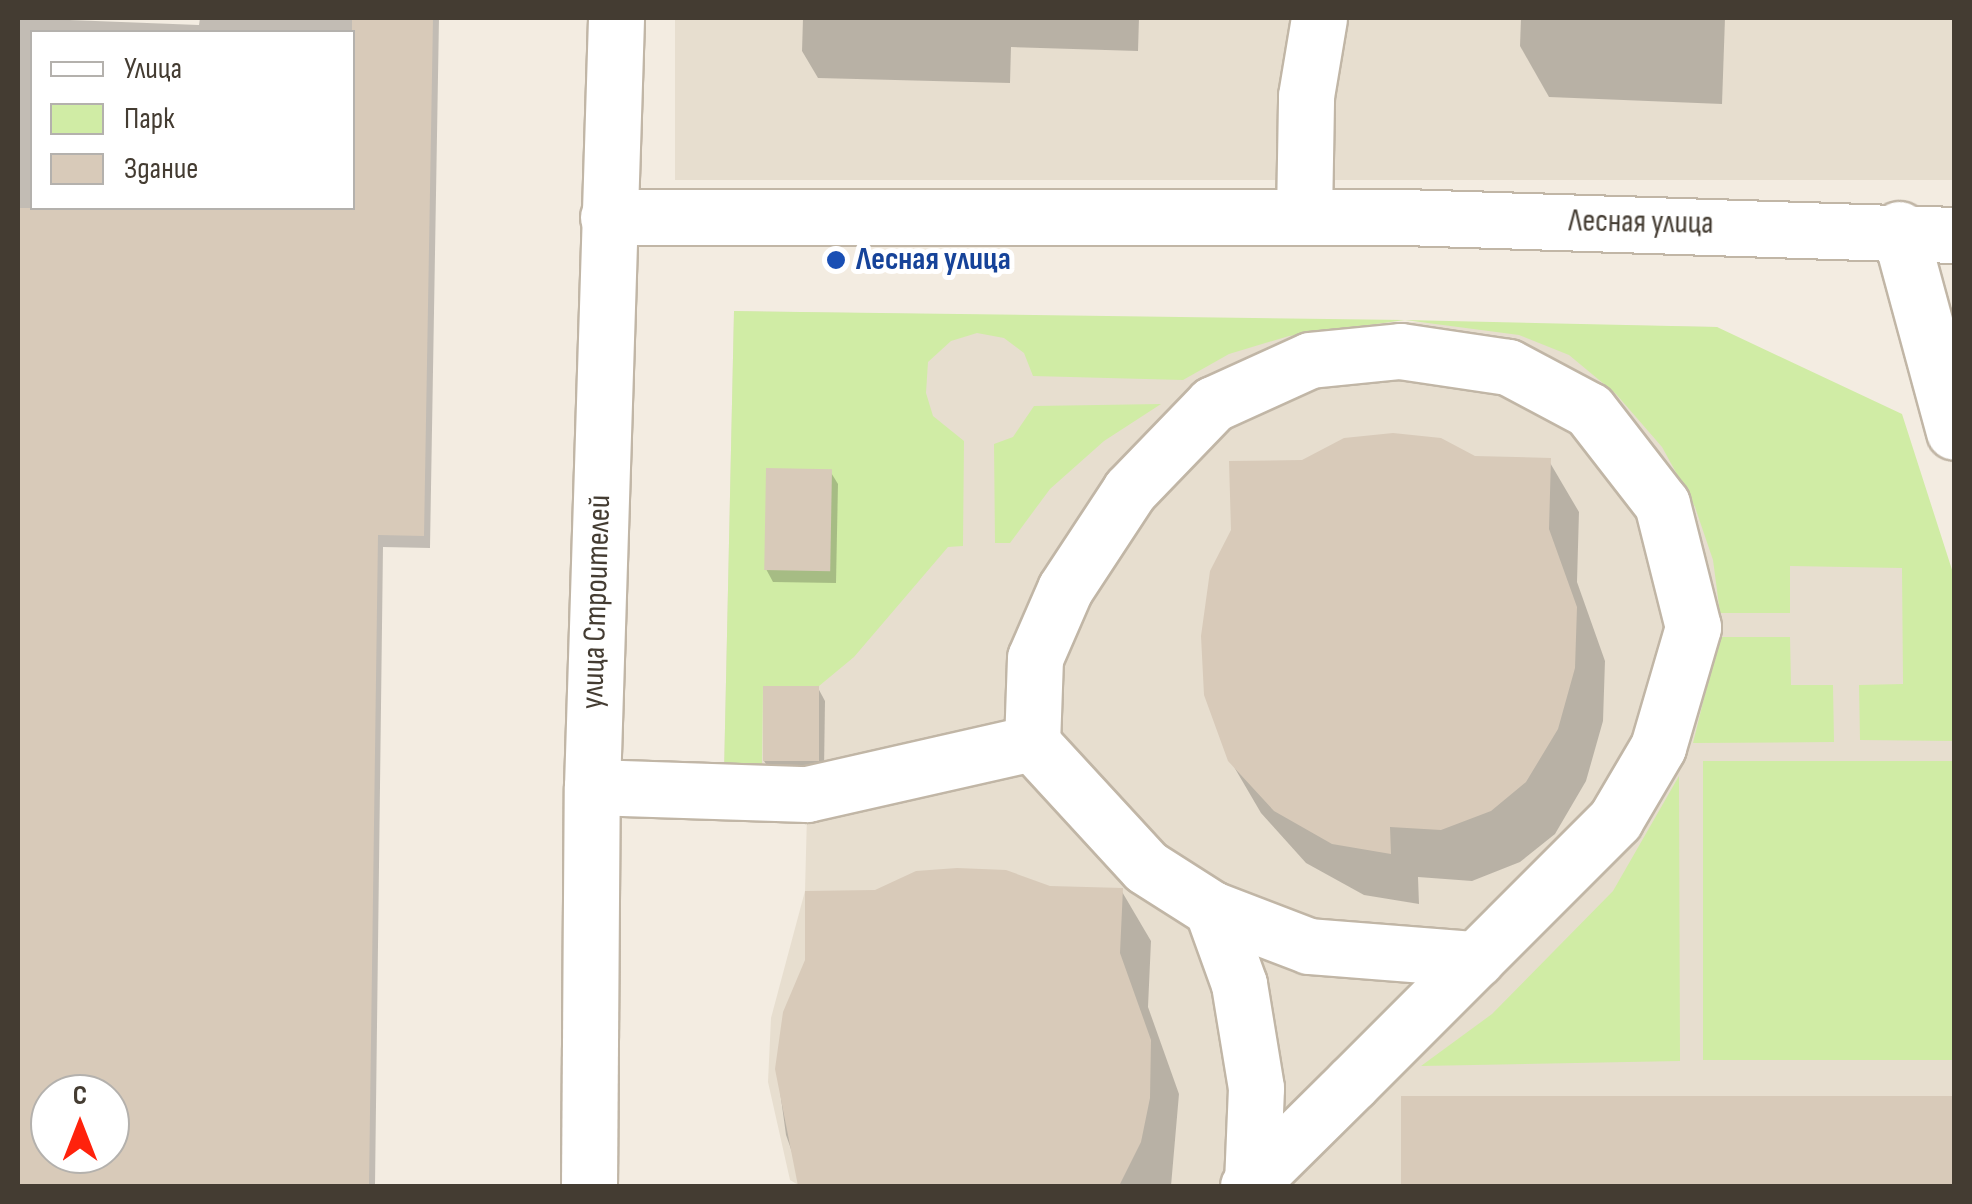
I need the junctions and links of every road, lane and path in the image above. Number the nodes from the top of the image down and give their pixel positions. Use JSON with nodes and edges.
{"nodes":[{"id":1,"x":616,"y":18,"type":"edge"},
{"id":2,"x":1320,"y":18,"type":"edge"},
{"id":3,"x":1304,"y":216,"type":"junction"},
{"id":4,"x":608,"y":217,"type":"junction"},
{"id":5,"x":1899,"y":228,"type":"junction"},
{"id":6,"x":1954,"y":235,"type":"edge"},
{"id":7,"x":1954,"y":432,"type":"edge"},
{"id":8,"x":1032,"y":744,"type":"junction"},
{"id":9,"x":592,"y":787,"type":"junction"},
{"id":10,"x":1212,"y":909,"type":"junction"},
{"id":11,"x":1476,"y":959,"type":"junction"},
{"id":12,"x":1250,"y":1185,"type":"edge"},
{"id":13,"x":589,"y":1186,"type":"edge"}],
"edges":[{"from":1,"to":4,"type":"street","name":"улица Строителей"},
{"from":2,"to":3,"type":"street"},
{"from":3,"to":4,"type":"street","name":"Лесная улица"},
{"from":3,"to":5,"type":"street","name":"Лесная улица"},
{"from":4,"to":9,"type":"street","name":"улица Строителей"},
{"from":5,"to":6,"type":"street","name":"Лесная улица"},
{"from":5,"to":7,"type":"street"},
{"from":8,"to":9,"type":"street"},
{"from":8,"to":10,"type":"street"},
{"from":8,"to":11,"type":"street"},
{"from":9,"to":13,"type":"street","name":"улица Строителей"},
{"from":10,"to":11,"type":"street"},
{"from":10,"to":12,"type":"street"},
{"from":11,"to":12,"type":"street"}]}
